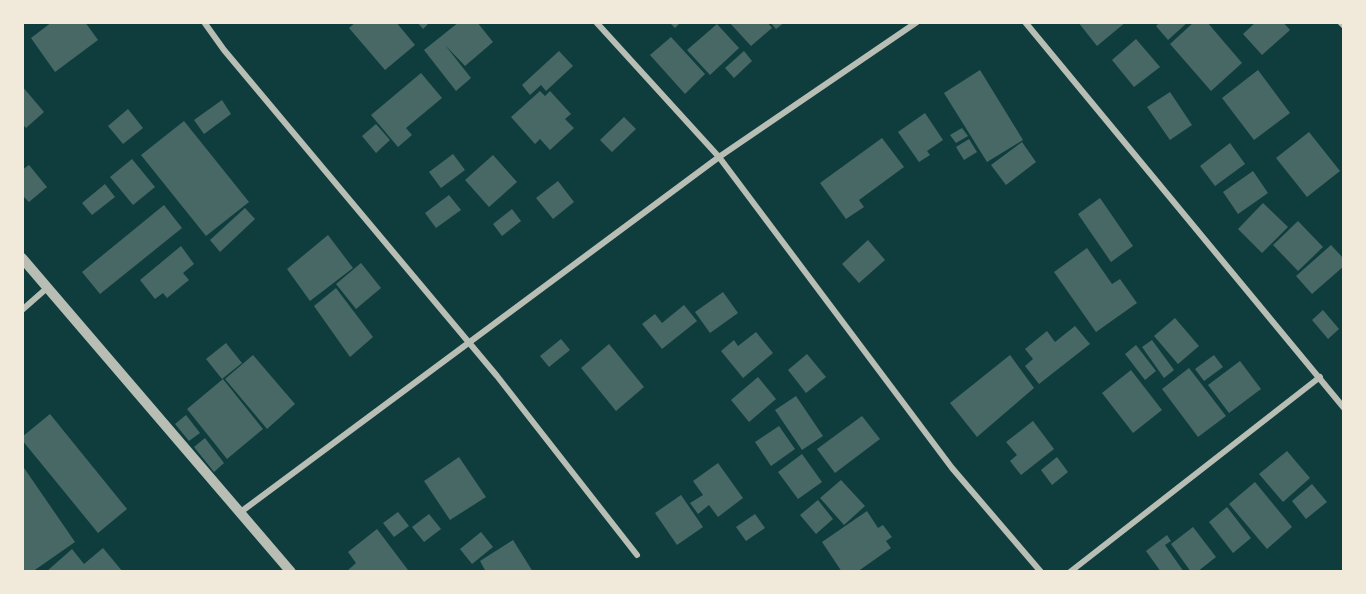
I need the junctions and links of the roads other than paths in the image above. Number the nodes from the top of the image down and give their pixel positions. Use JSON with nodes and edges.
{"nodes":[{"id":1,"x":204,"y":22,"type":"edge"},
{"id":2,"x":596,"y":22,"type":"edge"},
{"id":3,"x":917,"y":22,"type":"edge"},
{"id":4,"x":1024,"y":22,"type":"edge"},
{"id":5,"x":1340,"y":22,"type":"edge"},
{"id":6,"x":1344,"y":26,"type":"edge"},
{"id":7,"x":719,"y":157,"type":"junction"},
{"id":8,"x":22,"y":258,"type":"edge"},
{"id":9,"x":47,"y":288,"type":"junction"},
{"id":10,"x":22,"y":310,"type":"edge"},
{"id":11,"x":470,"y":344,"type":"junction"},
{"id":12,"x":1320,"y":377,"type":"junction"},
{"id":13,"x":1344,"y":408,"type":"edge"},
{"id":14,"x":242,"y":511,"type":"junction"},
{"id":15,"x":637,"y":555,"type":"dead end"},
{"id":16,"x":291,"y":572,"type":"edge"},
{"id":17,"x":1041,"y":572,"type":"edge"},
{"id":18,"x":1070,"y":572,"type":"edge"}],
"edges":[{"from":1,"to":11,"type":"street"},
{"from":2,"to":7,"type":"street"},
{"from":3,"to":7,"type":"street"},
{"from":4,"to":12,"type":"street"},
{"from":5,"to":6,"type":"street"},
{"from":7,"to":11,"type":"street"},
{"from":7,"to":17,"type":"street"},
{"from":8,"to":9,"type":"street"},
{"from":9,"to":10,"type":"street"},
{"from":9,"to":14,"type":"street"},
{"from":11,"to":14,"type":"street"},
{"from":11,"to":15,"type":"street"},
{"from":12,"to":13,"type":"street"},
{"from":12,"to":18,"type":"street"},
{"from":14,"to":16,"type":"street"}]}
